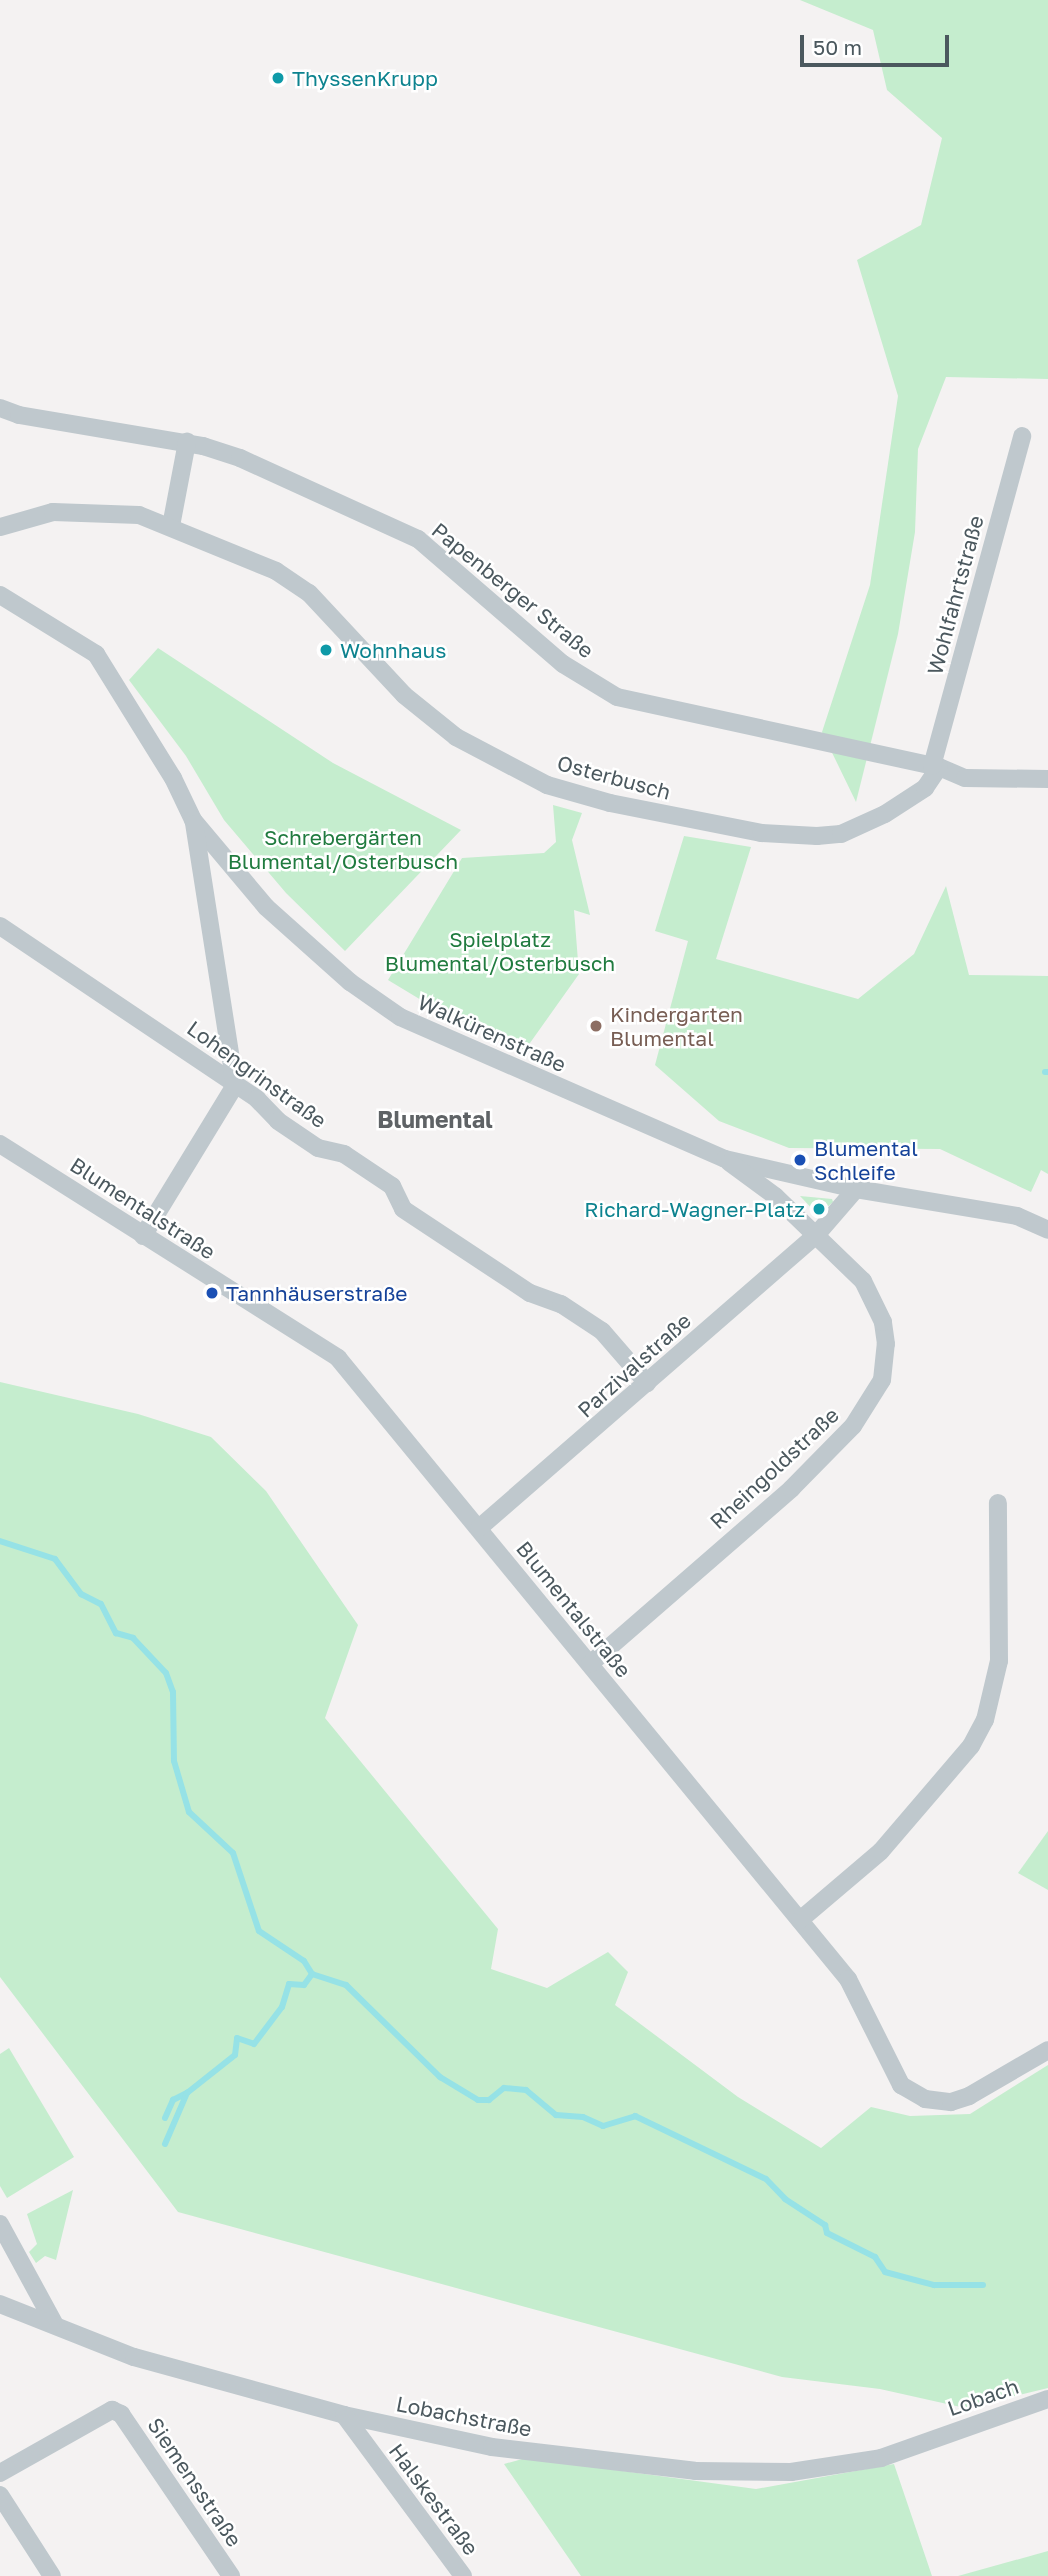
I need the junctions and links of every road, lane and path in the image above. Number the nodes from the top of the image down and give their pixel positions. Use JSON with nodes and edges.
{"nodes":[{"id":1,"x":0,"y":408,"type":"edge"},
{"id":2,"x":1022,"y":436,"type":"dead end"},
{"id":3,"x":187,"y":442,"type":"junction"},
{"id":4,"x":171,"y":526,"type":"junction"},
{"id":5,"x":0,"y":527,"type":"edge"},
{"id":6,"x":0,"y":595,"type":"edge"},
{"id":7,"x":935,"y":767,"type":"junction"},
{"id":8,"x":1048,"y":779,"type":"edge"},
{"id":9,"x":193,"y":820,"type":"junction"},
{"id":10,"x":0,"y":926,"type":"edge"},
{"id":11,"x":235,"y":1085,"type":"junction"},
{"id":12,"x":0,"y":1144,"type":"edge"},
{"id":13,"x":725,"y":1159,"type":"junction"},
{"id":14,"x":856,"y":1189,"type":"junction"},
{"id":15,"x":1048,"y":1230,"type":"edge"},
{"id":16,"x":817,"y":1234,"type":"junction"},
{"id":17,"x":143,"y":1236,"type":"junction"},
{"id":18,"x":648,"y":1383,"type":"junction"},
{"id":19,"x":998,"y":1503,"type":"dead end"},
{"id":20,"x":479,"y":1528,"type":"junction"},
{"id":21,"x":590,"y":1664,"type":"junction"},
{"id":22,"x":800,"y":1920,"type":"junction"},
{"id":23,"x":1048,"y":2050,"type":"edge"},
{"id":24,"x":0,"y":2224,"type":"edge"},
{"id":25,"x":0,"y":2304,"type":"edge"},
{"id":26,"x":55,"y":2325,"type":"junction"},
{"id":27,"x":1048,"y":2399,"type":"edge"},
{"id":28,"x":344,"y":2415,"type":"junction"},
{"id":29,"x":933,"y":2438,"type":"joint"},
{"id":30,"x":0,"y":2473,"type":"edge"},
{"id":31,"x":0,"y":2495,"type":"edge"},
{"id":32,"x":52,"y":2576,"type":"edge"},
{"id":33,"x":231,"y":2576,"type":"edge"},
{"id":34,"x":463,"y":2576,"type":"edge"}],
"edges":[{"from":1,"to":3,"type":"street","name":"Papenberger Straße"},
{"from":2,"to":7,"type":"street","name":"Wohlfahrtstraße"},
{"from":3,"to":4,"type":"street"},
{"from":3,"to":7,"type":"street","name":"Papenberger Straße"},
{"from":4,"to":5,"type":"street","name":"Osterbusch"},
{"from":4,"to":7,"type":"street","name":"Osterbusch"},
{"from":6,"to":9,"type":"street","name":"Walkürenstraße"},
{"from":7,"to":8,"type":"street","name":"Papenberger Straße"},
{"from":9,"to":11,"type":"street"},
{"from":9,"to":13,"type":"street","name":"Walkürenstraße"},
{"from":10,"to":11,"type":"street","name":"Lohengrinstraße"},
{"from":11,"to":17,"type":"street"},
{"from":11,"to":18,"type":"street","name":"Lohengrinstraße"},
{"from":12,"to":17,"type":"street","name":"Blumentalstraße"},
{"from":13,"to":14,"type":"street","name":"Walkürenstraße"},
{"from":13,"to":16,"type":"street","name":"Walkürenstraße"},
{"from":14,"to":15,"type":"street","name":"Walkürenstraße"},
{"from":14,"to":16,"type":"street"},
{"from":16,"to":18,"type":"street","name":"Parzivalstraße"},
{"from":16,"to":21,"type":"street","name":"Rheingoldstraße"},
{"from":17,"to":20,"type":"street","name":"Blumentalstraße"},
{"from":18,"to":20,"type":"street","name":"Parzivalstraße"},
{"from":19,"to":22,"type":"street"},
{"from":20,"to":21,"type":"street","name":"Blumentalstraße"},
{"from":21,"to":22,"type":"street","name":"Blumentalstraße"},
{"from":22,"to":23,"type":"street","name":"Blumentalstraße"},
{"from":24,"to":26,"type":"street"},
{"from":25,"to":26,"type":"street","name":"Lobachstraße"},
{"from":26,"to":28,"type":"street","name":"Lobachstraße"},
{"from":27,"to":29,"type":"street","name":"Lobach"},
{"from":28,"to":29,"type":"street","name":"Lobachstraße"},
{"from":28,"to":34,"type":"street","name":"Halskestraße"},
{"from":30,"to":33,"type":"street","name":"Siemensstraße"},
{"from":31,"to":32,"type":"street"}]}
